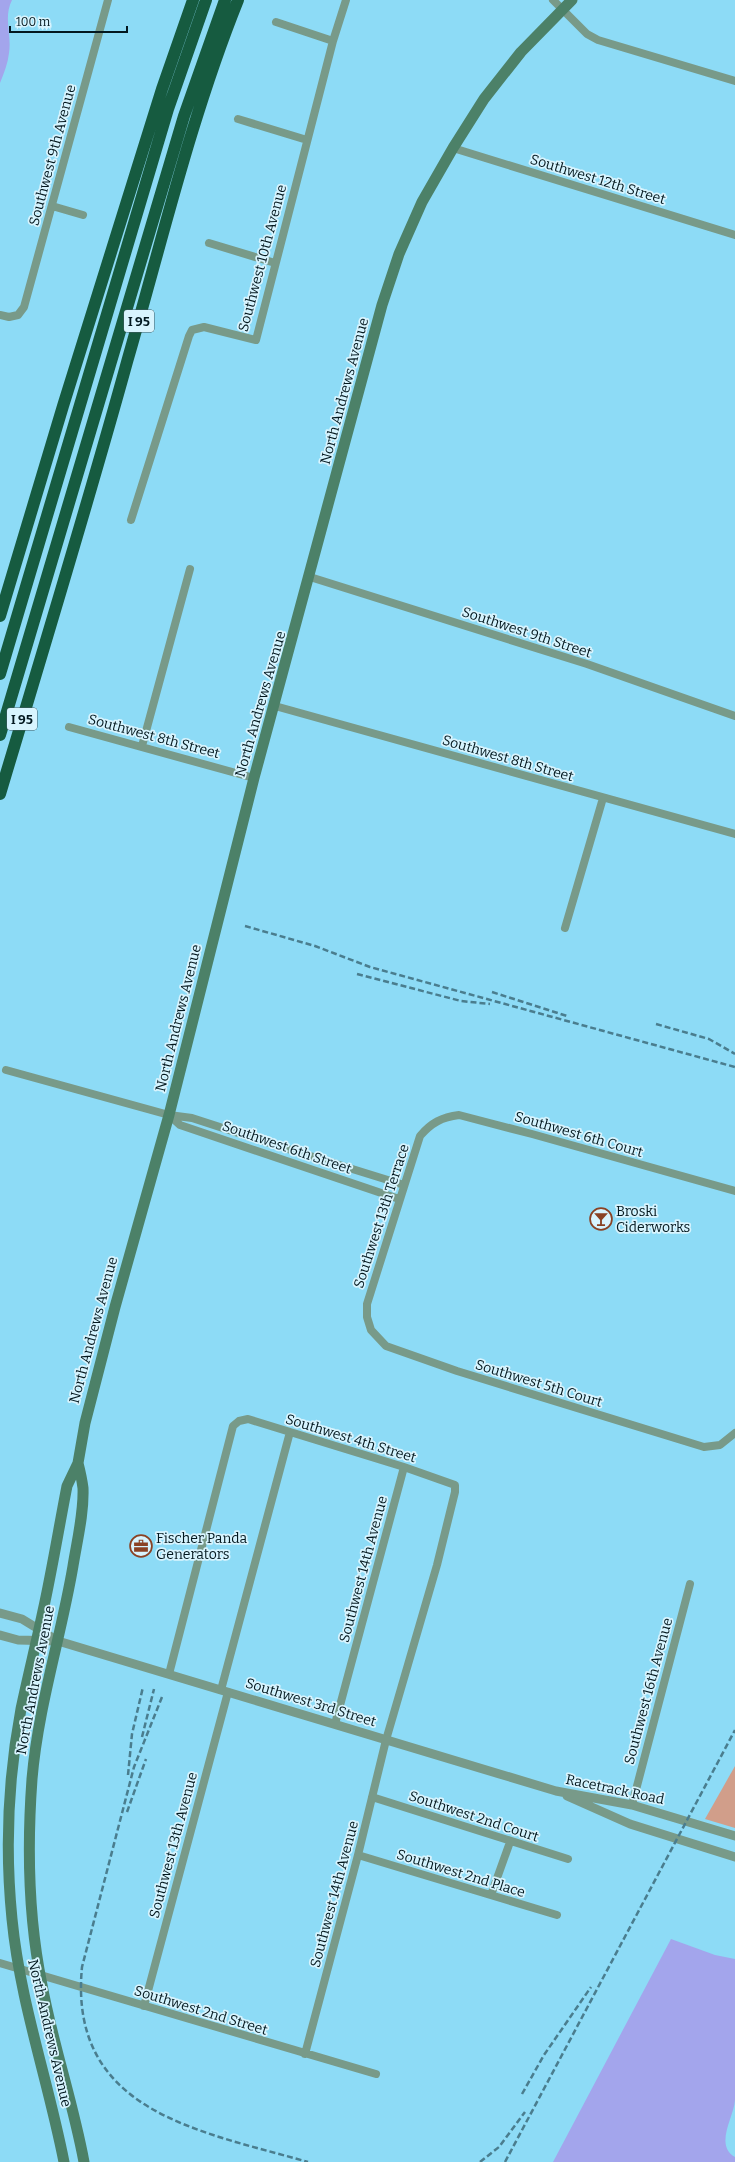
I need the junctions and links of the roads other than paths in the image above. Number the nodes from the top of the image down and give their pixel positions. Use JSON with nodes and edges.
{"nodes":[{"id":1,"x":108,"y":0,"type":"edge"},
{"id":2,"x":193,"y":0,"type":"edge"},
{"id":3,"x":206,"y":0,"type":"edge"},
{"id":4,"x":225,"y":0,"type":"edge"},
{"id":5,"x":238,"y":0,"type":"edge"},
{"id":6,"x":346,"y":0,"type":"edge"},
{"id":7,"x":553,"y":0,"type":"edge"},
{"id":8,"x":572,"y":0,"type":"edge"},
{"id":9,"x":561,"y":10,"type":"junction"},
{"id":10,"x":276,"y":22,"type":"dead end"},
{"id":11,"x":333,"y":42,"type":"junction"},
{"id":12,"x":735,"y":81,"type":"edge"},
{"id":13,"x":238,"y":119,"type":"dead end"},
{"id":14,"x":307,"y":140,"type":"junction"},
{"id":15,"x":453,"y":148,"type":"junction"},
{"id":16,"x":52,"y":206,"type":"junction"},
{"id":17,"x":83,"y":215,"type":"dead end"},
{"id":18,"x":735,"y":235,"type":"edge"},
{"id":19,"x":209,"y":243,"type":"dead end"},
{"id":20,"x":275,"y":263,"type":"junction"},
{"id":21,"x":0,"y":315,"type":"edge"},
{"id":22,"x":131,"y":520,"type":"dead end"},
{"id":23,"x":190,"y":569,"type":"dead end"},
{"id":24,"x":310,"y":577,"type":"junction"},
{"id":25,"x":0,"y":616,"type":"edge"},
{"id":26,"x":0,"y":674,"type":"edge"},
{"id":27,"x":275,"y":706,"type":"junction"},
{"id":28,"x":735,"y":716,"type":"edge"},
{"id":29,"x":69,"y":727,"type":"dead end"},
{"id":30,"x":0,"y":735,"type":"edge"},
{"id":31,"x":142,"y":746,"type":"junction"},
{"id":32,"x":254,"y":778,"type":"junction"},
{"id":33,"x":0,"y":794,"type":"edge"},
{"id":34,"x":603,"y":798,"type":"junction"},
{"id":35,"x":735,"y":834,"type":"edge"},
{"id":36,"x":565,"y":928,"type":"dead end"},
{"id":37,"x":6,"y":1070,"type":"dead end"},
{"id":38,"x":169,"y":1115,"type":"junction"},
{"id":39,"x":420,"y":1136,"type":"joint"},
{"id":40,"x":404,"y":1185,"type":"junction"},
{"id":41,"x":735,"y":1191,"type":"edge"},
{"id":42,"x":399,"y":1200,"type":"junction"},
{"id":43,"x":367,"y":1304,"type":"joint"},
{"id":44,"x":290,"y":1432,"type":"junction"},
{"id":45,"x":733,"y":1435,"type":"edge"},
{"id":46,"x":78,"y":1463,"type":"junction"},
{"id":47,"x":404,"y":1467,"type":"junction"},
{"id":48,"x":690,"y":1584,"type":"dead end"},
{"id":49,"x":0,"y":1613,"type":"edge"},
{"id":50,"x":0,"y":1635,"type":"edge"},
{"id":51,"x":38,"y":1635,"type":"junction"},
{"id":52,"x":58,"y":1641,"type":"junction"},
{"id":53,"x":169,"y":1674,"type":"junction"},
{"id":54,"x":224,"y":1691,"type":"junction"},
{"id":55,"x":335,"y":1724,"type":"junction"},
{"id":56,"x":386,"y":1740,"type":"junction"},
{"id":57,"x":556,"y":1791,"type":"junction"},
{"id":58,"x":372,"y":1797,"type":"junction"},
{"id":59,"x":632,"y":1805,"type":"junction"},
{"id":60,"x":735,"y":1836,"type":"edge"},
{"id":61,"x":510,"y":1842,"type":"junction"},
{"id":62,"x":358,"y":1855,"type":"junction"},
{"id":63,"x":735,"y":1857,"type":"edge"},
{"id":64,"x":568,"y":1859,"type":"dead end"},
{"id":65,"x":491,"y":1895,"type":"junction"},
{"id":66,"x":557,"y":1915,"type":"dead end"},
{"id":67,"x":0,"y":1963,"type":"edge"},
{"id":68,"x":18,"y":1968,"type":"junction"},
{"id":69,"x":40,"y":1975,"type":"junction"},
{"id":70,"x":144,"y":2006,"type":"junction"},
{"id":71,"x":305,"y":2054,"type":"junction"},
{"id":72,"x":376,"y":2074,"type":"dead end"},
{"id":73,"x":64,"y":2162,"type":"edge"},
{"id":74,"x":84,"y":2162,"type":"edge"}],
"edges":[{"from":1,"to":16,"type":"street","name":"Southwest 9th Avenue"},
{"from":2,"to":25,"type":"highway"},
{"from":3,"to":26,"type":"highway"},
{"from":4,"to":30,"type":"highway"},
{"from":5,"to":33,"type":"highway","number":"I 95"},
{"from":6,"to":11,"type":"street","name":"Southwest 10th Avenue"},
{"from":7,"to":9,"type":"street"},
{"from":8,"to":9,"type":"main road","name":"North Andrews Avenue"},
{"from":9,"to":12,"type":"street"},
{"from":9,"to":15,"type":"main road","name":"North Andrews Avenue"},
{"from":10,"to":11,"type":"street"},
{"from":11,"to":14,"type":"street","name":"Southwest 10th Avenue"},
{"from":13,"to":14,"type":"street"},
{"from":14,"to":20,"type":"street","name":"Southwest 10th Avenue"},
{"from":15,"to":18,"type":"street","name":"Southwest 12th Street"},
{"from":15,"to":24,"type":"main road","name":"North Andrews Avenue"},
{"from":16,"to":17,"type":"street"},
{"from":16,"to":21,"type":"street","name":"Southwest 9th Avenue"},
{"from":19,"to":20,"type":"street"},
{"from":20,"to":22,"type":"street","name":"Southwest 10th Avenue"},
{"from":23,"to":31,"type":"street"},
{"from":24,"to":27,"type":"main road","name":"North Andrews Avenue"},
{"from":24,"to":28,"type":"street","name":"Southwest 9th Street"},
{"from":27,"to":32,"type":"main road","name":"North Andrews Avenue"},
{"from":27,"to":34,"type":"street","name":"Southwest 8th Street"},
{"from":29,"to":31,"type":"street","name":"Southwest 8th Street"},
{"from":31,"to":32,"type":"street","name":"Southwest 8th Street"},
{"from":32,"to":38,"type":"main road","name":"North Andrews Avenue"},
{"from":34,"to":35,"type":"street","name":"Southwest 8th Street"},
{"from":34,"to":36,"type":"street"},
{"from":37,"to":38,"type":"street","name":"Southwest 6th Street"},
{"from":38,"to":40,"type":"street","name":"Southwest 6th Street"},
{"from":38,"to":42,"type":"street","name":"Southwest 6th Street"},
{"from":38,"to":46,"type":"main road","name":"North Andrews Avenue"},
{"from":39,"to":40,"type":"street","name":"Southwest 13th Terrace"},
{"from":39,"to":41,"type":"street","name":"Southwest 6th Court"},
{"from":40,"to":42,"type":"street","name":"Southwest 13th Terrace"},
{"from":42,"to":43,"type":"street","name":"Southwest 13th Terrace"},
{"from":43,"to":45,"type":"street","name":"Southwest 5th Court"},
{"from":44,"to":47,"type":"street","name":"Southwest 4th Street"},
{"from":44,"to":53,"type":"street","name":"Southwest 4th Street"},
{"from":44,"to":54,"type":"street","name":"Southwest 13th Avenue"},
{"from":46,"to":51,"type":"main road","name":"North Andrews Avenue"},
{"from":46,"to":52,"type":"main road","name":"North Andrews Avenue"},
{"from":47,"to":55,"type":"street","name":"Southwest 14th Avenue"},
{"from":47,"to":56,"type":"street","name":"Southwest 4th Street"},
{"from":48,"to":59,"type":"street","name":"Southwest 16th Avenue"},
{"from":49,"to":51,"type":"street","name":"Southwest 3rd Street"},
{"from":50,"to":51,"type":"street"},
{"from":51,"to":52,"type":"street","name":"Southwest 3rd Street"},
{"from":51,"to":68,"type":"main road","name":"North Andrews Avenue"},
{"from":52,"to":53,"type":"street","name":"Southwest 3rd Street"},
{"from":52,"to":69,"type":"main road","name":"North Andrews Avenue"},
{"from":53,"to":54,"type":"street","name":"Southwest 3rd Street"},
{"from":54,"to":55,"type":"street","name":"Southwest 3rd Street"},
{"from":54,"to":70,"type":"street","name":"Southwest 13th Avenue"},
{"from":55,"to":56,"type":"street","name":"Southwest 3rd Street"},
{"from":56,"to":57,"type":"street","name":"Southwest 3rd Street"},
{"from":56,"to":58,"type":"street","name":"Southwest 14th Avenue"},
{"from":57,"to":59,"type":"street","name":"Racetrack Road"},
{"from":57,"to":63,"type":"street","name":"Racetrack Road"},
{"from":58,"to":61,"type":"street","name":"Southwest 2nd Court"},
{"from":58,"to":62,"type":"street","name":"Southwest 14th Avenue"},
{"from":59,"to":60,"type":"street","name":"Racetrack Road"},
{"from":61,"to":64,"type":"street","name":"Southwest 2nd Court"},
{"from":61,"to":65,"type":"street"},
{"from":62,"to":65,"type":"street","name":"Southwest 2nd Place"},
{"from":62,"to":71,"type":"street","name":"Southwest 14th Avenue"},
{"from":65,"to":66,"type":"street","name":"Southwest 2nd Place"},
{"from":67,"to":68,"type":"street"},
{"from":68,"to":69,"type":"street","name":"Southwest 2nd Street"},
{"from":68,"to":73,"type":"main road","name":"North Andrews Avenue"},
{"from":69,"to":70,"type":"street","name":"Southwest 2nd Street"},
{"from":69,"to":74,"type":"main road","name":"North Andrews Avenue"},
{"from":70,"to":71,"type":"street","name":"Southwest 2nd Street"},
{"from":71,"to":72,"type":"street","name":"Southwest 2nd Street"}]}
